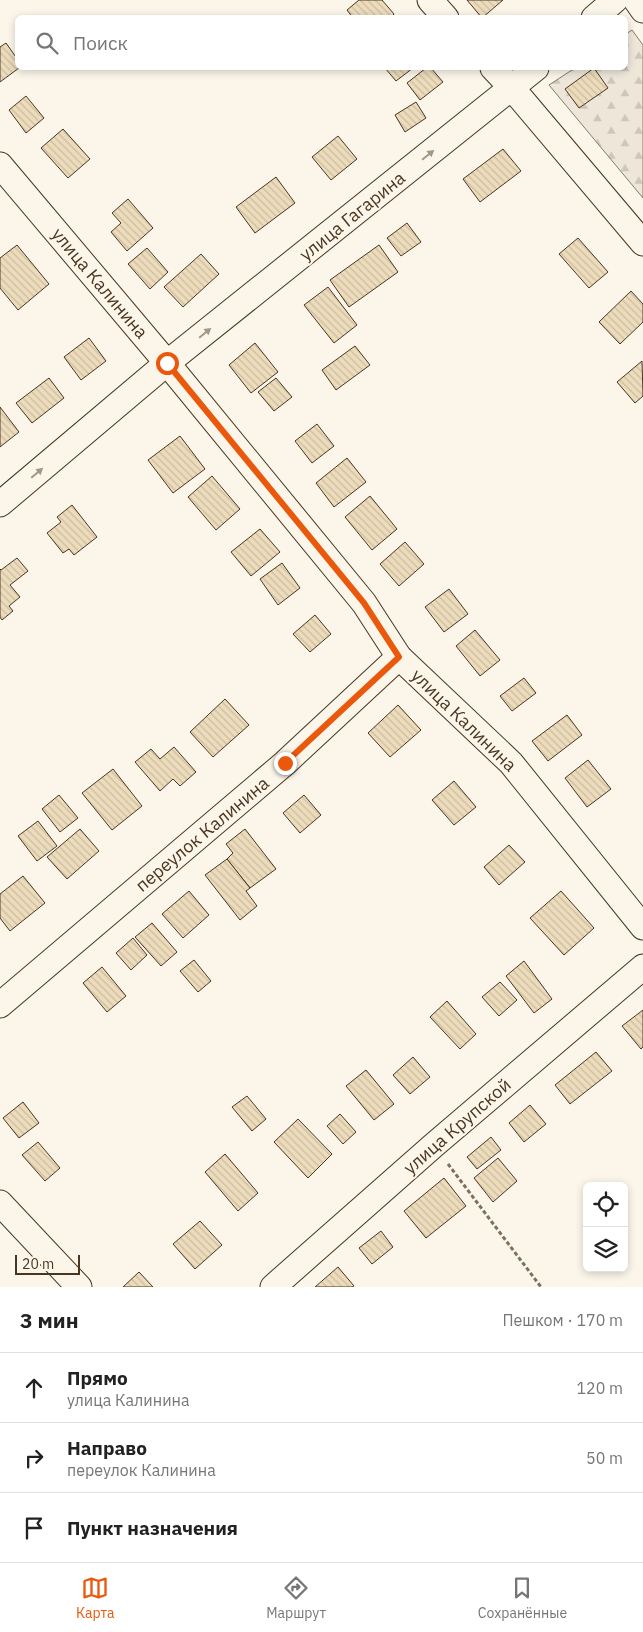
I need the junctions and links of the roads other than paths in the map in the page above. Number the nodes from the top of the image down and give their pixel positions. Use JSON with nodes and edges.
{"nodes":[{"id":1,"x":430,"y":0,"type":"edge"},
{"id":2,"x":615,"y":0,"type":"edge"},
{"id":3,"x":636,"y":0,"type":"edge"},
{"id":4,"x":643,"y":10,"type":"edge"},
{"id":5,"x":443,"y":15,"type":"edge"},
{"id":6,"x":598,"y":15,"type":"edge"},
{"id":7,"x":495,"y":70,"type":"edge"},
{"id":8,"x":534,"y":70,"type":"edge"},
{"id":9,"x":512,"y":88,"type":"junction"},
{"id":10,"x":0,"y":165,"type":"edge"},
{"id":11,"x":643,"y":243,"type":"edge"},
{"id":12,"x":167,"y":363,"type":"junction"},
{"id":13,"x":0,"y":504,"type":"edge"},
{"id":14,"x":399,"y":657,"type":"junction"},
{"id":15,"x":643,"y":928,"type":"edge"},
{"id":16,"x":643,"y":967,"type":"edge"},
{"id":17,"x":0,"y":1005,"type":"edge"},
{"id":18,"x":0,"y":1203,"type":"edge"},
{"id":19,"x":79,"y":1287,"type":"edge"},
{"id":20,"x":273,"y":1287,"type":"edge"}],
"edges":[{"from":1,"to":5,"type":"street"},
{"from":2,"to":6,"type":"street"},
{"from":3,"to":4,"type":"street"},
{"from":7,"to":9,"type":"street"},
{"from":8,"to":9,"type":"street","name":"улица Гагарина"},
{"from":9,"to":11,"type":"street"},
{"from":12,"to":9,"type":"street","name":"улица Гагарина","one_way":true},
{"from":10,"to":12,"type":"street","name":"улица Калинина"},
{"from":13,"to":12,"type":"street","name":"улица Гагарина","one_way":true},
{"from":12,"to":14,"type":"street","name":"улица Калинина"},
{"from":14,"to":15,"type":"street","name":"улица Калинина"},
{"from":14,"to":17,"type":"street","name":"переулок Калинина"},
{"from":16,"to":20,"type":"street","name":"улица Крупской"},
{"from":18,"to":19,"type":"street"}]}
